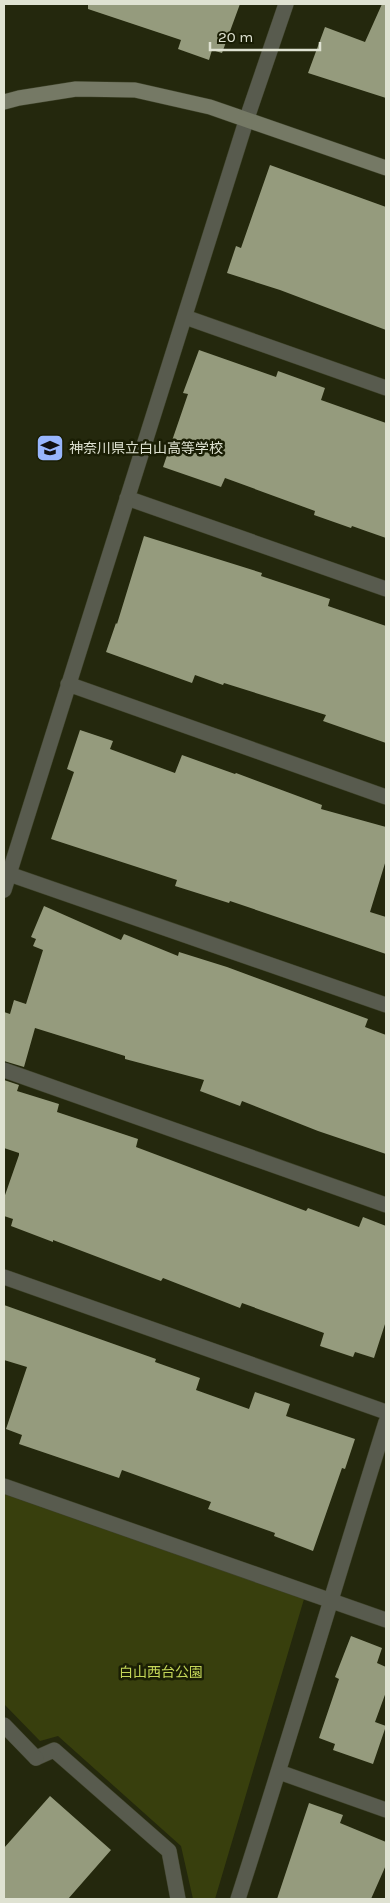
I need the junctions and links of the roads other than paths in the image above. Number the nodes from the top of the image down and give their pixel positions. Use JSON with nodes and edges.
{"nodes":[{"id":1,"x":286,"y":4,"type":"edge"},
{"id":2,"x":4,"y":102,"type":"edge"},
{"id":3,"x":247,"y":118,"type":"junction"},
{"id":4,"x":386,"y":168,"type":"edge"},
{"id":5,"x":185,"y":317,"type":"junction"},
{"id":6,"x":386,"y":388,"type":"edge"},
{"id":7,"x":127,"y":498,"type":"junction"},
{"id":8,"x":386,"y":589,"type":"edge"},
{"id":9,"x":68,"y":684,"type":"junction"},
{"id":10,"x":386,"y":797,"type":"edge"},
{"id":11,"x":9,"y":874,"type":"junction"},
{"id":12,"x":4,"y":890,"type":"edge"},
{"id":13,"x":386,"y":1005,"type":"edge"},
{"id":14,"x":4,"y":1070,"type":"edge"},
{"id":15,"x":386,"y":1205,"type":"edge"},
{"id":16,"x":4,"y":1277,"type":"edge"},
{"id":17,"x":386,"y":1412,"type":"edge"},
{"id":18,"x":386,"y":1422,"type":"edge"},
{"id":19,"x":4,"y":1486,"type":"edge"},
{"id":20,"x":330,"y":1600,"type":"junction"},
{"id":21,"x":386,"y":1620,"type":"edge"},
{"id":22,"x":4,"y":1725,"type":"edge"},
{"id":23,"x":279,"y":1772,"type":"junction"},
{"id":24,"x":386,"y":1810,"type":"edge"},
{"id":25,"x":178,"y":1899,"type":"edge"},
{"id":26,"x":238,"y":1899,"type":"edge"}],
"edges":[{"from":1,"to":3,"type":"street"},
{"from":2,"to":3,"type":"street"},
{"from":3,"to":4,"type":"street"},
{"from":3,"to":5,"type":"street"},
{"from":5,"to":6,"type":"street"},
{"from":5,"to":7,"type":"street"},
{"from":7,"to":8,"type":"street"},
{"from":7,"to":9,"type":"street"},
{"from":9,"to":10,"type":"street"},
{"from":9,"to":11,"type":"street"},
{"from":11,"to":12,"type":"street"},
{"from":11,"to":13,"type":"street"},
{"from":14,"to":15,"type":"street"},
{"from":16,"to":17,"type":"street"},
{"from":18,"to":20,"type":"street"},
{"from":19,"to":20,"type":"street"},
{"from":20,"to":21,"type":"street"},
{"from":20,"to":23,"type":"street"},
{"from":22,"to":25,"type":"street"},
{"from":23,"to":24,"type":"street"},
{"from":23,"to":26,"type":"street"}]}
